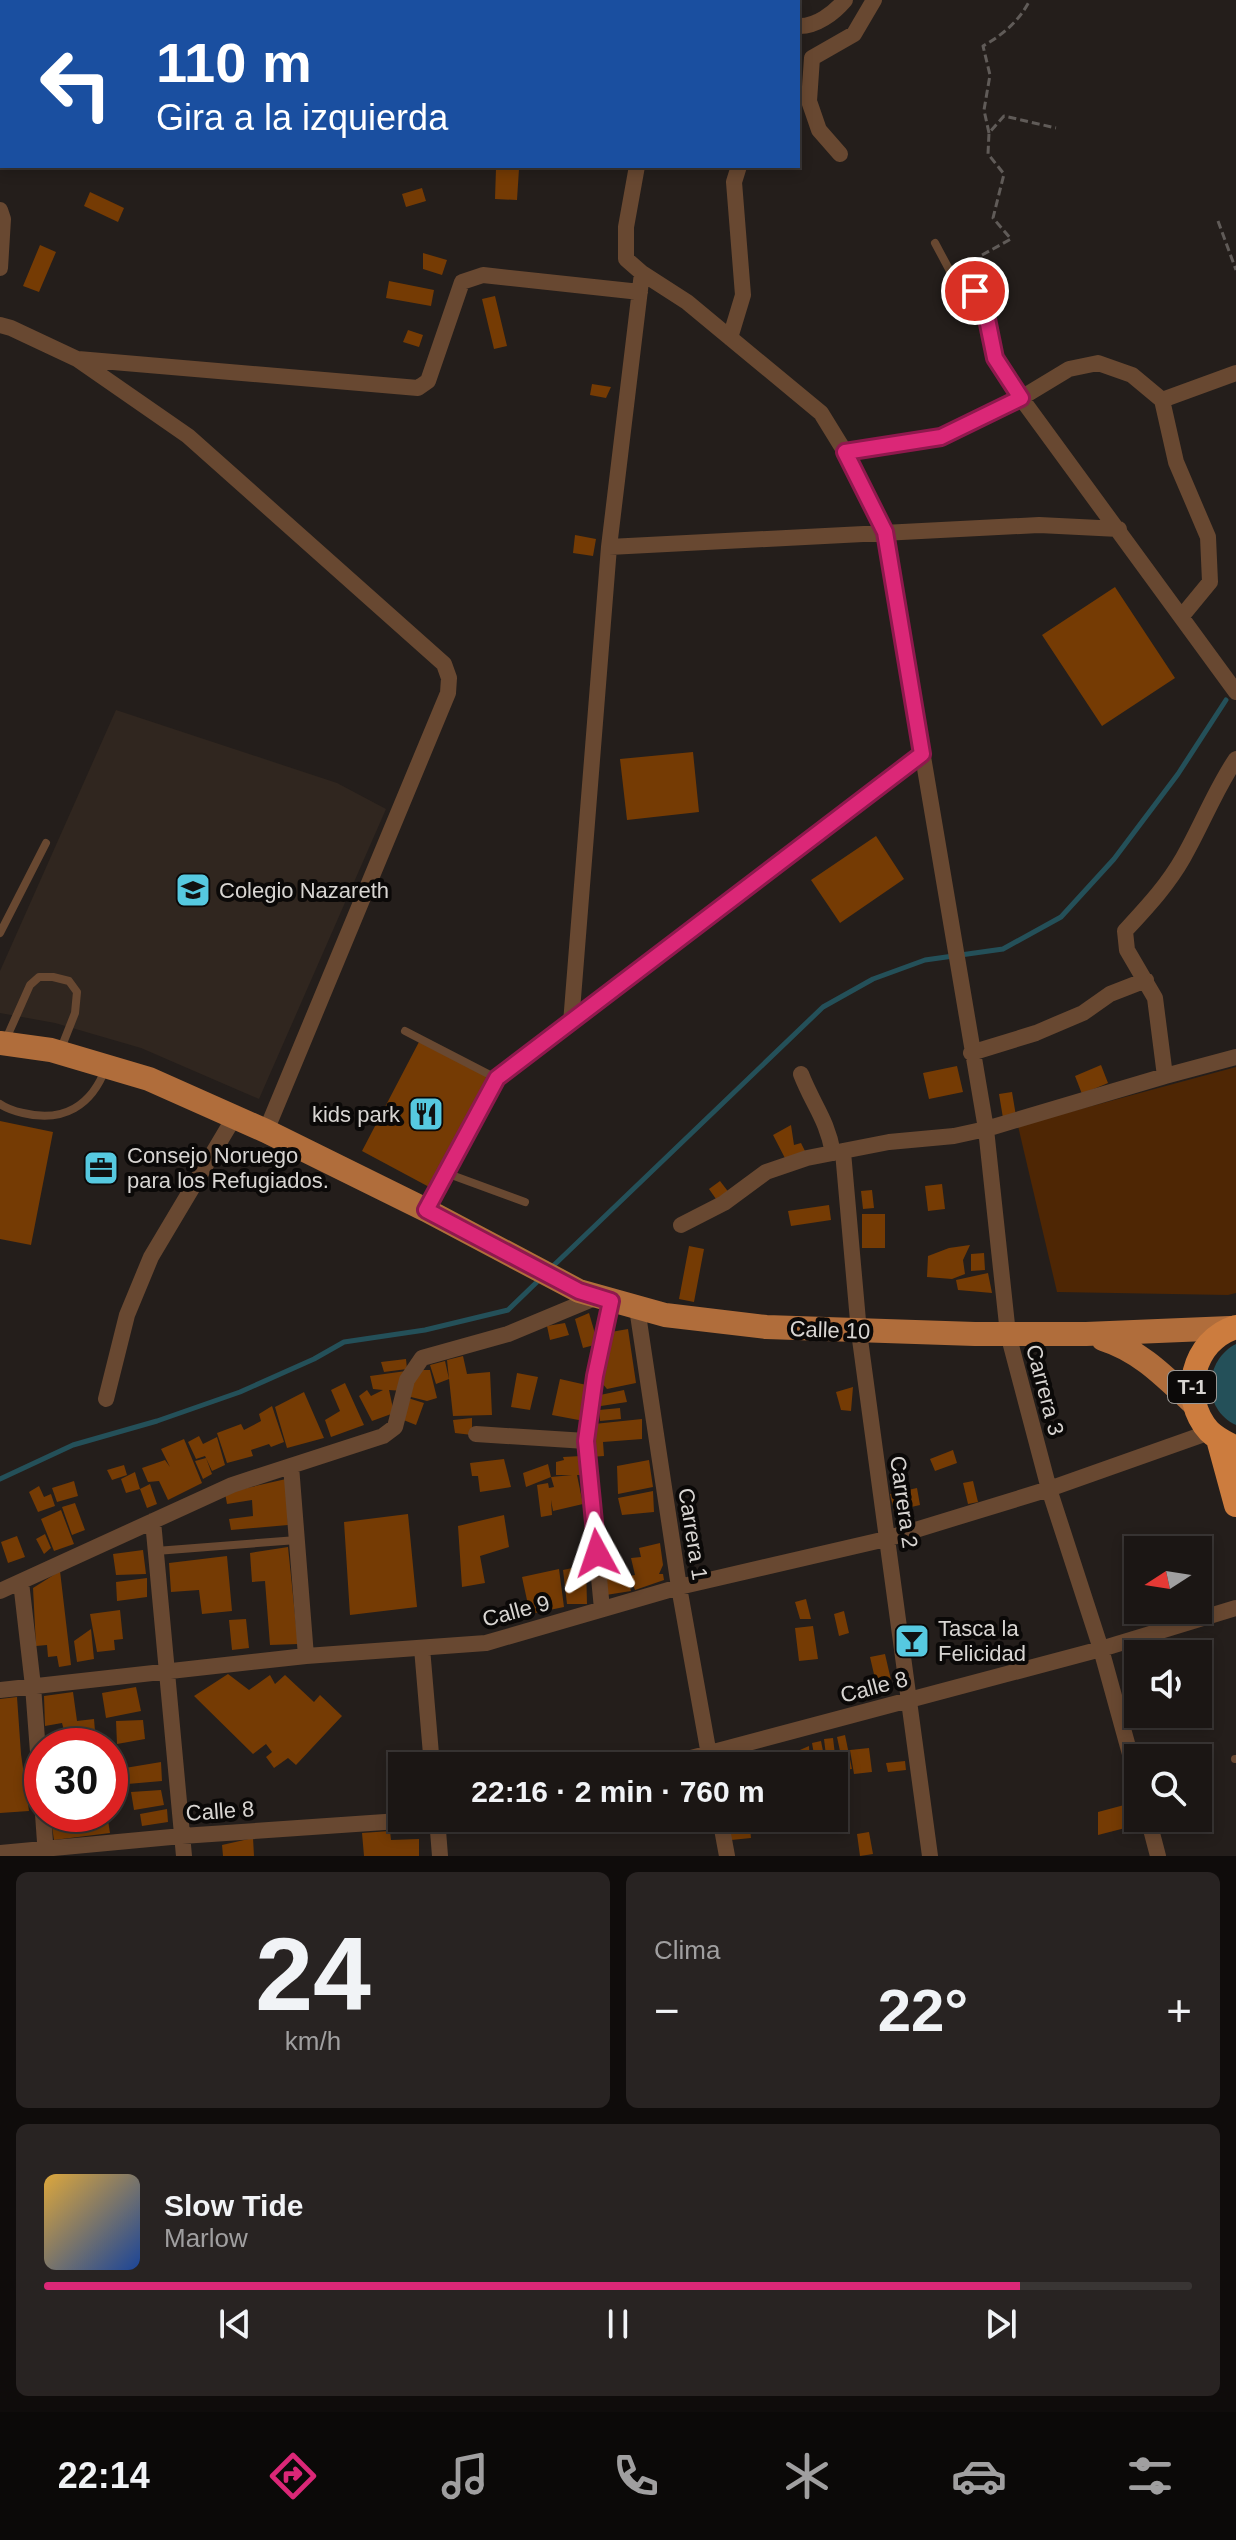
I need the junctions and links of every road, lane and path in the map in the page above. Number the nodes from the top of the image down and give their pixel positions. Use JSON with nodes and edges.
{"nodes":[{"id":1,"x":845,"y":0,"type":"edge"},
{"id":2,"x":874,"y":0,"type":"edge"},
{"id":3,"x":1030,"y":0,"type":"edge"},
{"id":4,"x":800,"y":26,"type":"edge"},
{"id":5,"x":1056,"y":128,"type":"dead end"},
{"id":6,"x":989,"y":133,"type":"junction"},
{"id":7,"x":840,"y":154,"type":"dead end"},
{"id":8,"x":637,"y":168,"type":"edge"},
{"id":9,"x":738,"y":168,"type":"edge"},
{"id":10,"x":0,"y":210,"type":"edge"},
{"id":11,"x":1218,"y":221,"type":"dead end"},
{"id":12,"x":935,"y":243,"type":"dead end"},
{"id":13,"x":972,"y":261,"type":"junction"},
{"id":14,"x":0,"y":268,"type":"edge"},
{"id":15,"x":1236,"y":270,"type":"edge"},
{"id":16,"x":642,"y":273,"type":"junction"},
{"id":17,"x":640,"y":292,"type":"junction"},
{"id":18,"x":0,"y":325,"type":"edge"},
{"id":19,"x":730,"y":338,"type":"junction"},
{"id":20,"x":77,"y":359,"type":"junction"},
{"id":21,"x":1236,"y":373,"type":"edge"},
{"id":22,"x":1021,"y":398,"type":"junction"},
{"id":23,"x":1162,"y":400,"type":"junction"},
{"id":24,"x":845,"y":452,"type":"junction"},
{"id":25,"x":1119,"y":529,"type":"junction"},
{"id":26,"x":885,"y":532,"type":"junction"},
{"id":27,"x":609,"y":547,"type":"junction"},
{"id":28,"x":1182,"y":616,"type":"junction"},
{"id":29,"x":1236,"y":692,"type":"edge"},
{"id":30,"x":922,"y":754,"type":"junction"},
{"id":31,"x":1236,"y":759,"type":"edge"},
{"id":32,"x":46,"y":843,"type":"dead end"},
{"id":33,"x":0,"y":933,"type":"edge"},
{"id":34,"x":1146,"y":980,"type":"junction"},
{"id":35,"x":571,"y":1023,"type":"junction"},
{"id":36,"x":405,"y":1031,"type":"dead end"},
{"id":37,"x":2,"y":1044,"type":"edge"},
{"id":38,"x":59,"y":1053,"type":"junction"},
{"id":39,"x":971,"y":1053,"type":"junction"},
{"id":40,"x":1236,"y":1057,"type":"edge"},
{"id":41,"x":106,"y":1066,"type":"junction"},
{"id":42,"x":801,"y":1074,"type":"dead end"},
{"id":43,"x":1165,"y":1076,"type":"junction"},
{"id":44,"x":497,"y":1078,"type":"junction"},
{"id":45,"x":0,"y":1104,"type":"edge"},
{"id":46,"x":235,"y":1116,"type":"junction"},
{"id":47,"x":986,"y":1129,"type":"junction"},
{"id":48,"x":266,"y":1131,"type":"junction"},
{"id":49,"x":838,"y":1153,"type":"junction"},
{"id":50,"x":445,"y":1172,"type":"junction"},
{"id":51,"x":525,"y":1202,"type":"dead end"},
{"id":52,"x":426,"y":1210,"type":"junction"},
{"id":53,"x":681,"y":1225,"type":"dead end"},
{"id":54,"x":596,"y":1296,"type":"junction"},
{"id":55,"x":637,"y":1308,"type":"junction"},
{"id":56,"x":1233,"y":1328,"type":"edge"},
{"id":57,"x":859,"y":1332,"type":"junction"},
{"id":58,"x":1008,"y":1334,"type":"junction"},
{"id":59,"x":1086,"y":1334,"type":"junction"},
{"id":60,"x":106,"y":1399,"type":"dead end"},
{"id":61,"x":1194,"y":1404,"type":"junction"},
{"id":62,"x":476,"y":1434,"type":"dead end"},
{"id":63,"x":1221,"y":1439,"type":"edge"},
{"id":64,"x":586,"y":1441,"type":"junction"},
{"id":65,"x":291,"y":1466,"type":"junction"},
{"id":66,"x":1049,"y":1489,"type":"junction"},
{"id":67,"x":1236,"y":1505,"type":"edge"},
{"id":68,"x":153,"y":1521,"type":"junction"},
{"id":69,"x":886,"y":1539,"type":"junction"},
{"id":70,"x":297,"y":1540,"type":"junction"},
{"id":71,"x":156,"y":1551,"type":"junction"},
{"id":72,"x":21,"y":1582,"type":"junction"},
{"id":73,"x":679,"y":1587,"type":"junction"},
{"id":74,"x":0,"y":1591,"type":"edge"},
{"id":75,"x":1236,"y":1608,"type":"edge"},
{"id":76,"x":602,"y":1609,"type":"junction"},
{"id":77,"x":422,"y":1648,"type":"junction"},
{"id":78,"x":1101,"y":1649,"type":"junction"},
{"id":79,"x":306,"y":1656,"type":"junction"},
{"id":80,"x":168,"y":1672,"type":"junction"},
{"id":81,"x":33,"y":1686,"type":"junction"},
{"id":82,"x":0,"y":1690,"type":"edge"},
{"id":83,"x":909,"y":1701,"type":"junction"},
{"id":84,"x":36,"y":1728,"type":"edge"},
{"id":85,"x":1127,"y":1744,"type":"edge"},
{"id":86,"x":431,"y":1752,"type":"edge"},
{"id":87,"x":708,"y":1752,"type":"edge"},
{"id":88,"x":736,"y":1752,"type":"edge"},
{"id":89,"x":388,"y":1821,"type":"edge"},
{"id":90,"x":44,"y":1832,"type":"edge"},
{"id":91,"x":438,"y":1832,"type":"edge"},
{"id":92,"x":723,"y":1832,"type":"edge"},
{"id":93,"x":1152,"y":1832,"type":"edge"},
{"id":94,"x":182,"y":1836,"type":"junction"},
{"id":95,"x":0,"y":1853,"type":"edge"},
{"id":96,"x":46,"y":1853,"type":"edge"},
{"id":97,"x":184,"y":1856,"type":"edge"},
{"id":98,"x":440,"y":1856,"type":"edge"},
{"id":99,"x":727,"y":1856,"type":"edge"},
{"id":100,"x":930,"y":1856,"type":"edge"},
{"id":101,"x":1158,"y":1856,"type":"edge"}],
"edges":[{"from":1,"to":4,"type":"street"},
{"from":2,"to":7,"type":"street"},
{"from":3,"to":6,"type":"path"},
{"from":5,"to":6,"type":"path"},
{"from":6,"to":13,"type":"path"},
{"from":8,"to":16,"type":"street"},
{"from":9,"to":19,"type":"street"},
{"from":10,"to":14,"type":"street"},
{"from":11,"to":15,"type":"path"},
{"from":12,"to":13,"type":"lane"},
{"from":13,"to":22,"type":"lane"},
{"from":16,"to":17,"type":"street"},
{"from":16,"to":19,"type":"street","name":"Carrera 3"},
{"from":17,"to":20,"type":"street"},
{"from":17,"to":27,"type":"street"},
{"from":18,"to":20,"type":"street"},
{"from":19,"to":24,"type":"street","name":"Carrera 3"},
{"from":20,"to":48,"type":"street"},
{"from":21,"to":23,"type":"street"},
{"from":22,"to":23,"type":"street"},
{"from":22,"to":24,"type":"street"},
{"from":22,"to":25,"type":"street"},
{"from":23,"to":28,"type":"street"},
{"from":24,"to":26,"type":"street","name":"Carrera 3"},
{"from":25,"to":26,"type":"street"},
{"from":25,"to":28,"type":"street"},
{"from":26,"to":27,"type":"street"},
{"from":26,"to":30,"type":"street","name":"Carrera 3"},
{"from":27,"to":35,"type":"street"},
{"from":28,"to":29,"type":"street"},
{"from":30,"to":35,"type":"street"},
{"from":30,"to":39,"type":"street","name":"Carrera 3"},
{"from":31,"to":34,"type":"street"},
{"from":32,"to":33,"type":"lane"},
{"from":34,"to":39,"type":"street"},
{"from":34,"to":43,"type":"street"},
{"from":35,"to":44,"type":"street"},
{"from":36,"to":44,"type":"lane"},
{"from":37,"to":38,"type":"main road","name":"Calle 10"},
{"from":37,"to":38,"type":"lane"},
{"from":38,"to":41,"type":"main road","name":"Calle 10"},
{"from":39,"to":47,"type":"street","name":"Carrera 3"},
{"from":40,"to":43,"type":"street"},
{"from":41,"to":45,"type":"lane"},
{"from":41,"to":46,"type":"main road","name":"Calle 10"},
{"from":42,"to":49,"type":"street","name":"Carrera 2"},
{"from":43,"to":47,"type":"street"},
{"from":44,"to":50,"type":"street"},
{"from":46,"to":48,"type":"main road","name":"Calle 10"},
{"from":46,"to":60,"type":"street"},
{"from":47,"to":49,"type":"street"},
{"from":47,"to":58,"type":"street","name":"Carrera 3"},
{"from":48,"to":52,"type":"main road","name":"Calle 10"},
{"from":49,"to":53,"type":"street"},
{"from":49,"to":57,"type":"street","name":"Carrera 2"},
{"from":50,"to":51,"type":"lane"},
{"from":50,"to":52,"type":"street"},
{"from":52,"to":54,"type":"main road","name":"Calle 10"},
{"from":54,"to":55,"type":"main road","name":"Calle 10"},
{"from":54,"to":64,"type":"street"},
{"from":54,"to":65,"type":"street"},
{"from":55,"to":57,"type":"main road","name":"Calle 10"},
{"from":55,"to":73,"type":"street","name":"Carrera 1"},
{"from":56,"to":59,"type":"main road","name":"Calle 10"},
{"from":56,"to":61,"type":"highway","number":"T-1"},
{"from":57,"to":58,"type":"main road","name":"Calle 10"},
{"from":57,"to":69,"type":"street","name":"Carrera 2"},
{"from":58,"to":59,"type":"main road","name":"Calle 10"},
{"from":58,"to":66,"type":"street","name":"Carrera 3"},
{"from":59,"to":61,"type":"main road","name":"Calle 10"},
{"from":61,"to":63,"type":"highway","number":"T-1"},
{"from":62,"to":64,"type":"street"},
{"from":63,"to":66,"type":"street","name":"Calle 9"},
{"from":63,"to":67,"type":"highway","number":"T-1"},
{"from":64,"to":76,"type":"street"},
{"from":65,"to":68,"type":"street"},
{"from":65,"to":70,"type":"street"},
{"from":66,"to":69,"type":"street","name":"Calle 9"},
{"from":66,"to":78,"type":"street","name":"Carrera 3"},
{"from":68,"to":71,"type":"street"},
{"from":68,"to":72,"type":"street"},
{"from":69,"to":73,"type":"street","name":"Calle 9"},
{"from":69,"to":83,"type":"street","name":"Carrera 2"},
{"from":70,"to":71,"type":"lane"},
{"from":70,"to":79,"type":"street"},
{"from":71,"to":80,"type":"street"},
{"from":72,"to":74,"type":"street"},
{"from":72,"to":81,"type":"street"},
{"from":73,"to":76,"type":"street","name":"Calle 9"},
{"from":73,"to":87,"type":"street","name":"Carrera 1"},
{"from":75,"to":78,"type":"street","name":"Calle 8"},
{"from":76,"to":77,"type":"street","name":"Calle 9"},
{"from":77,"to":79,"type":"street","name":"Calle 9"},
{"from":77,"to":86,"type":"street"},
{"from":78,"to":83,"type":"street","name":"Calle 8"},
{"from":78,"to":85,"type":"street","name":"Carrera 3"},
{"from":79,"to":80,"type":"street","name":"Calle 9"},
{"from":80,"to":81,"type":"street","name":"Calle 9"},
{"from":80,"to":94,"type":"street"},
{"from":81,"to":82,"type":"street","name":"Calle 9"},
{"from":81,"to":84,"type":"street"},
{"from":83,"to":88,"type":"street","name":"Calle 8"},
{"from":83,"to":100,"type":"street","name":"Carrera 2"},
{"from":89,"to":94,"type":"street","name":"Calle 8"},
{"from":90,"to":96,"type":"street"},
{"from":91,"to":98,"type":"street"},
{"from":92,"to":99,"type":"street"},
{"from":93,"to":101,"type":"street"},
{"from":94,"to":96,"type":"street","name":"Calle 8"},
{"from":94,"to":97,"type":"street"},
{"from":95,"to":96,"type":"street","name":"Calle 8"}]}
